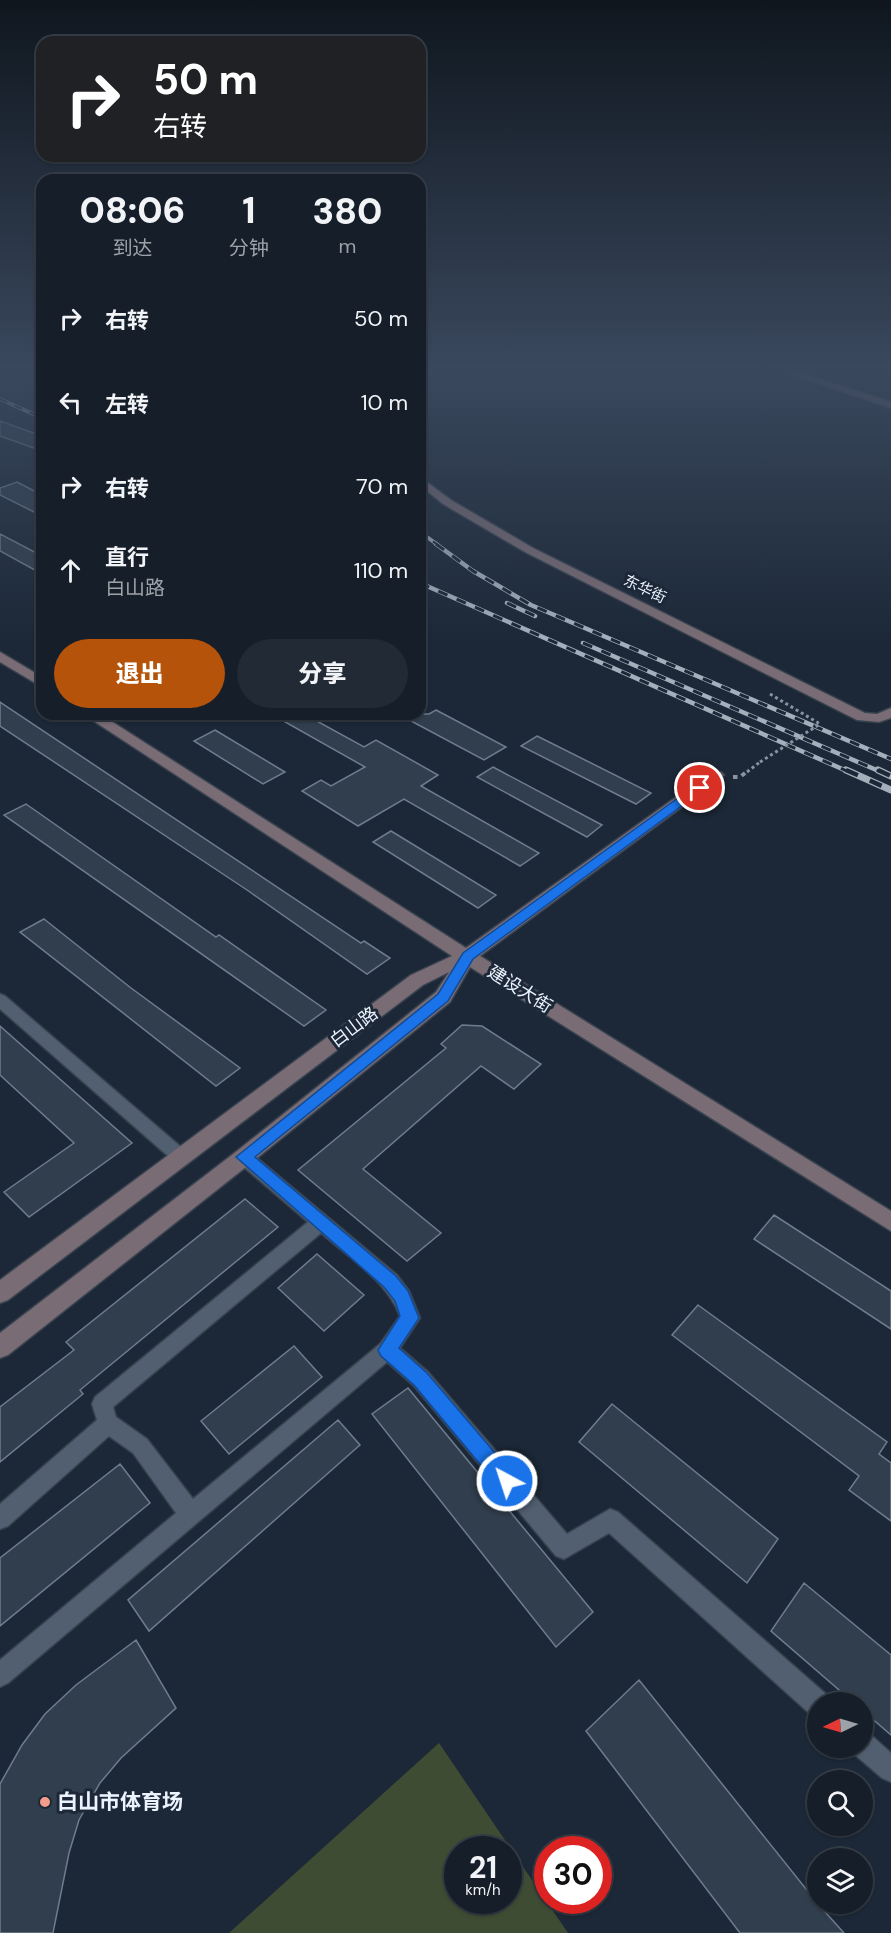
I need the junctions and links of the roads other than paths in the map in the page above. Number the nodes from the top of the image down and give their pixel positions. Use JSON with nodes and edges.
{"nodes":[{"id":1,"x":426,"y":485,"type":"edge"},
{"id":2,"x":0,"y":656,"type":"edge"},
{"id":3,"x":36,"y":679,"type":"edge"},
{"id":4,"x":891,"y":712,"type":"edge"},
{"id":5,"x":99,"y":720,"type":"edge"},
{"id":6,"x":716,"y":775,"type":"road end"},
{"id":7,"x":468,"y":956,"type":"junction"},
{"id":8,"x":0,"y":1000,"type":"edge"},
{"id":9,"x":244,"y":1157,"type":"junction"},
{"id":10,"x":182,"y":1158,"type":"junction"},
{"id":11,"x":321,"y":1222,"type":"junction"},
{"id":12,"x":891,"y":1222,"type":"edge"},
{"id":13,"x":0,"y":1293,"type":"edge"},
{"id":14,"x":0,"y":1347,"type":"edge"},
{"id":15,"x":387,"y":1350,"type":"junction"},
{"id":16,"x":108,"y":1423,"type":"junction"},
{"id":17,"x":191,"y":1515,"type":"junction"},
{"id":18,"x":0,"y":1518,"type":"edge"},
{"id":19,"x":0,"y":1675,"type":"edge"},
{"id":20,"x":807,"y":1694,"type":"edge"},
{"id":21,"x":873,"y":1753,"type":"edge"},
{"id":22,"x":891,"y":1769,"type":"edge"}],
"edges":[{"from":1,"to":4,"type":"street","name":"东华街"},
{"from":2,"to":3,"type":"street"},
{"from":5,"to":7,"type":"street","name":"建设大街"},
{"from":6,"to":7,"type":"street","name":"白山路"},
{"from":7,"to":9,"type":"street"},
{"from":7,"to":10,"type":"street","name":"白山路"},
{"from":7,"to":12,"type":"street","name":"建设大街"},
{"from":8,"to":10,"type":"street"},
{"from":9,"to":11,"type":"street"},
{"from":9,"to":14,"type":"street"},
{"from":10,"to":13,"type":"street","name":"白山路"},
{"from":11,"to":15,"type":"street"},
{"from":11,"to":16,"type":"street"},
{"from":15,"to":17,"type":"street"},
{"from":15,"to":20,"type":"street"},
{"from":16,"to":17,"type":"street"},
{"from":16,"to":18,"type":"street"},
{"from":17,"to":19,"type":"street"},
{"from":21,"to":22,"type":"street"}]}
